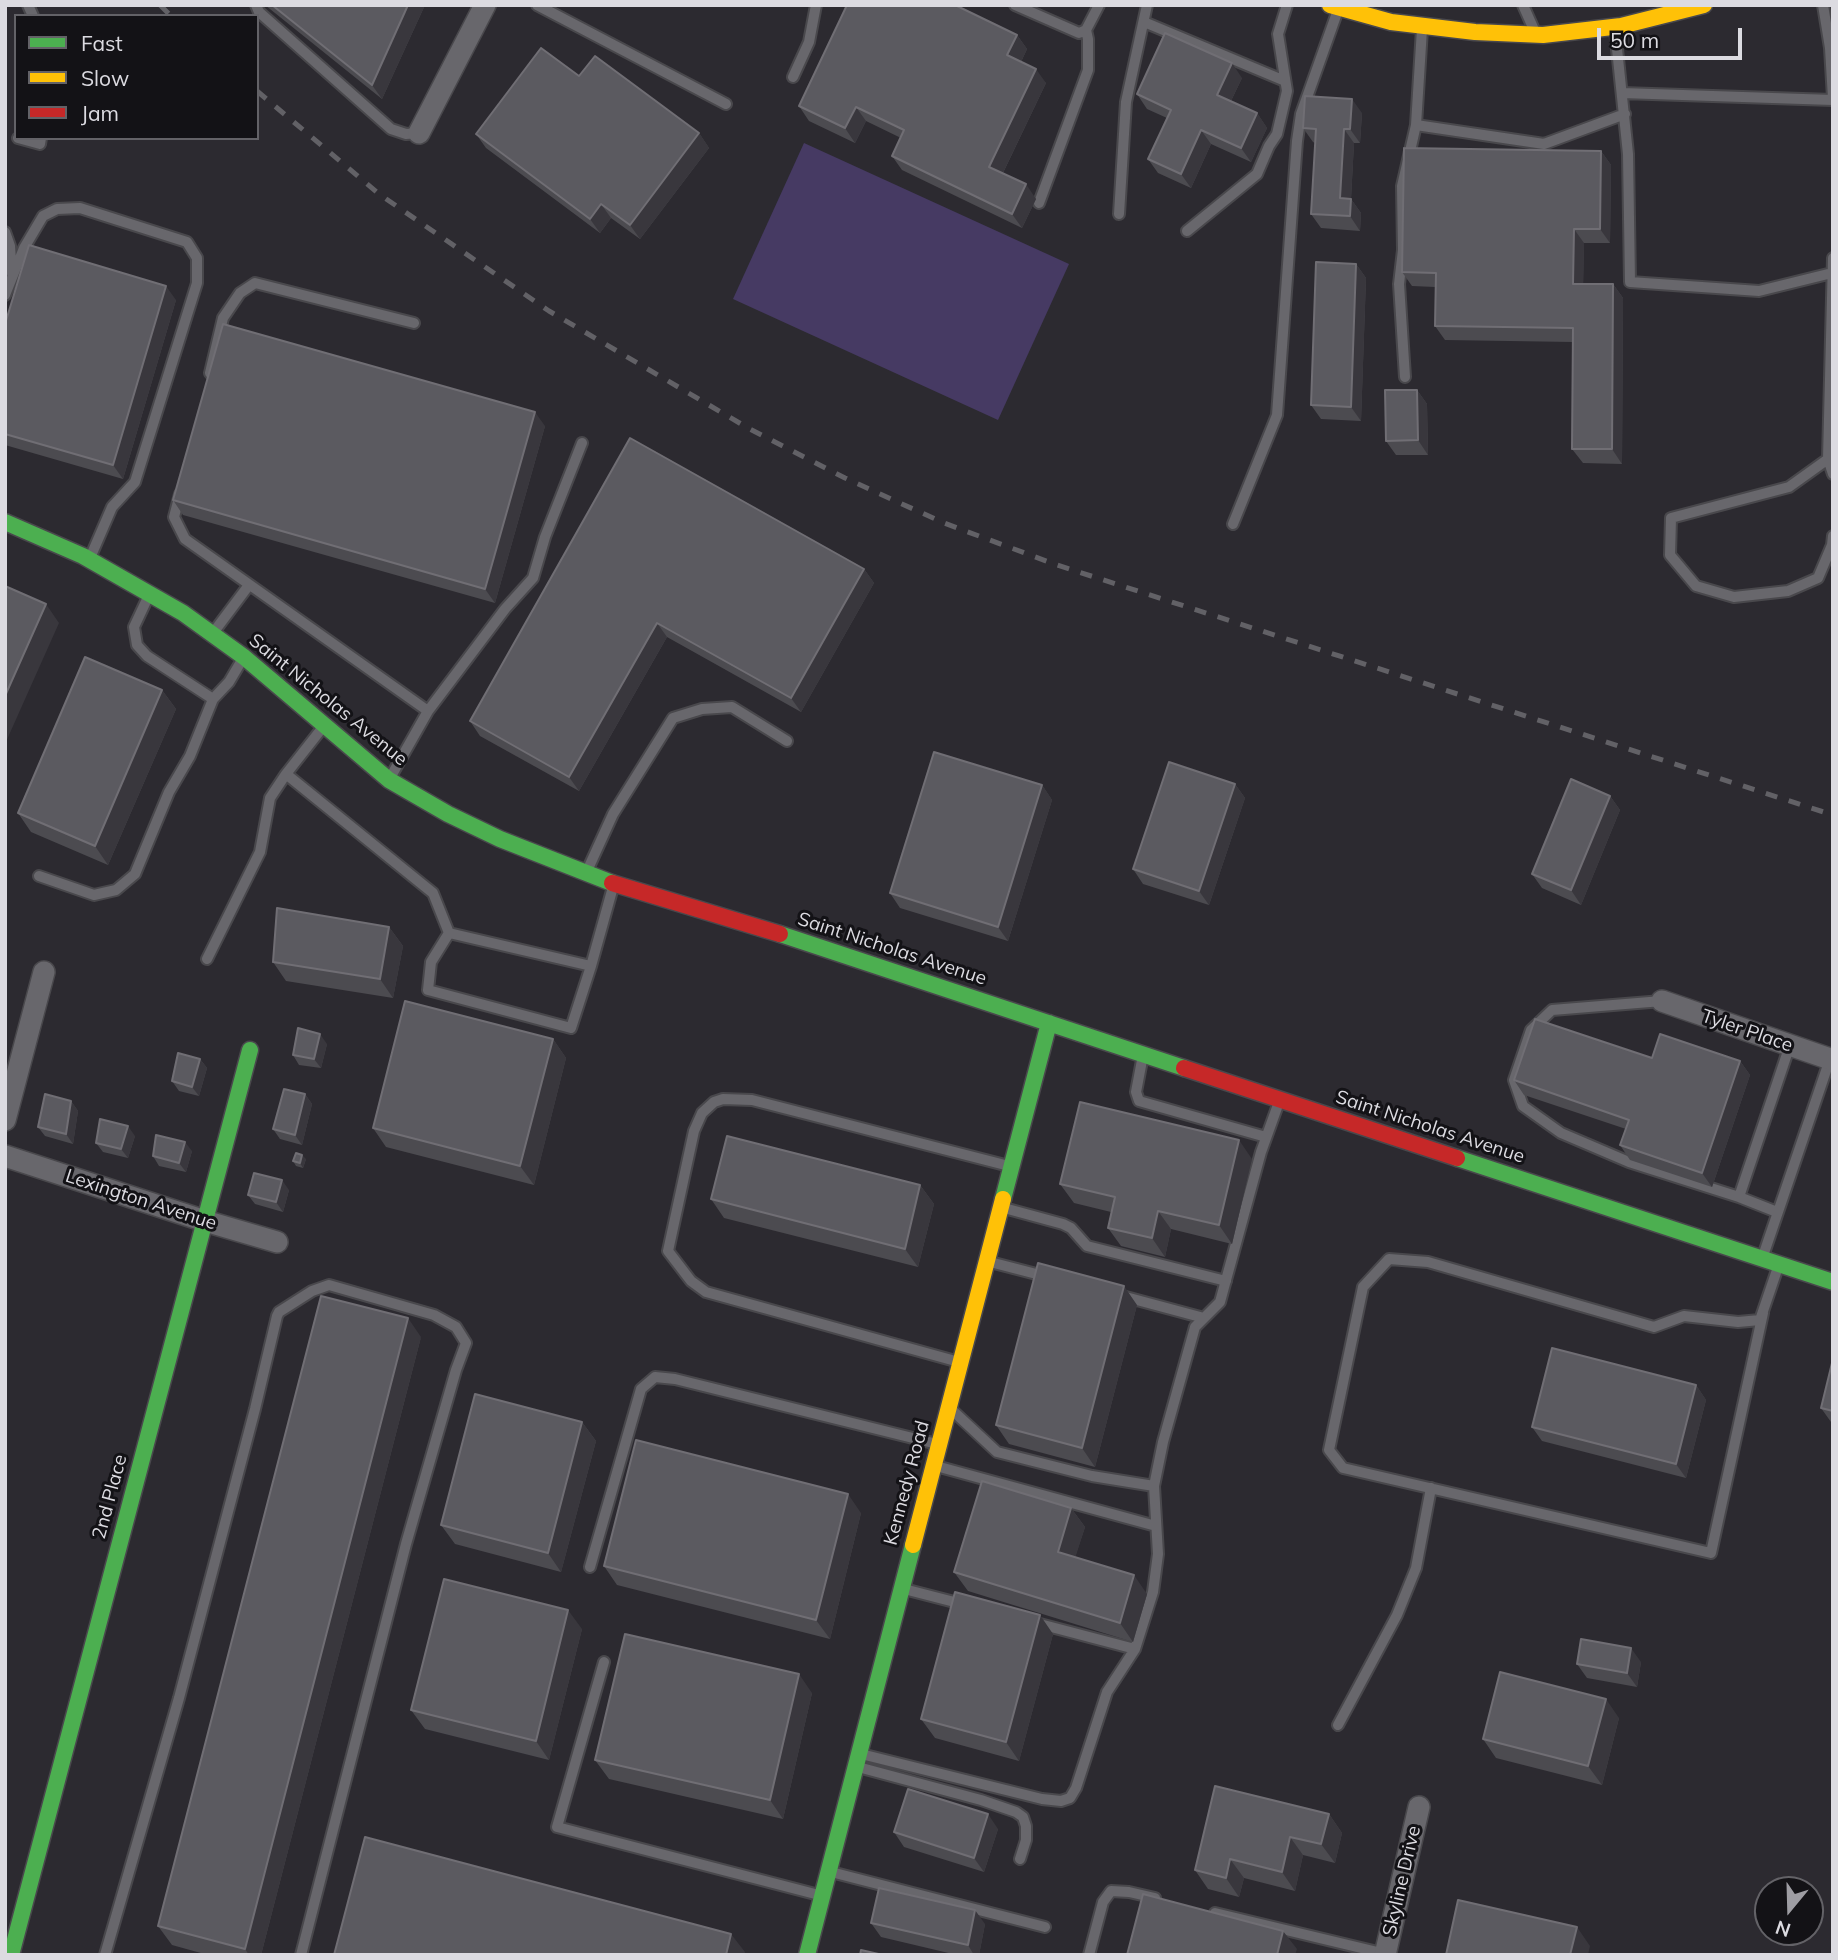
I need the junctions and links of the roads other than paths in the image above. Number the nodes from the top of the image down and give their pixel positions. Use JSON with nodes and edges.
{"nodes":[{"id":1,"x":256,"y":5,"type":"edge"},
{"id":2,"x":485,"y":5,"type":"edge"},
{"id":3,"x":537,"y":5,"type":"edge"},
{"id":4,"x":816,"y":5,"type":"edge"},
{"id":5,"x":1015,"y":5,"type":"edge"},
{"id":6,"x":1099,"y":5,"type":"edge"},
{"id":7,"x":1147,"y":5,"type":"edge"},
{"id":8,"x":1287,"y":5,"type":"edge"},
{"id":9,"x":1523,"y":5,"type":"edge"},
{"id":10,"x":1704,"y":5,"type":"edge"},
{"id":11,"x":1823,"y":5,"type":"edge"},
{"id":12,"x":1335,"y":6,"type":"edge"},
{"id":13,"x":1144,"y":22,"type":"junction"},
{"id":14,"x":1625,"y":22,"type":"junction"},
{"id":15,"x":1423,"y":26,"type":"junction"},
{"id":16,"x":1086,"y":30,"type":"junction"},
{"id":17,"x":1536,"y":35,"type":"junction"},
{"id":18,"x":793,"y":77,"type":"dead end"},
{"id":19,"x":1285,"y":81,"type":"junction"},
{"id":20,"x":1622,"y":93,"type":"junction"},
{"id":21,"x":1833,"y":99,"type":"edge"},
{"id":22,"x":726,"y":104,"type":"dead end"},
{"id":23,"x":1625,"y":114,"type":"junction"},
{"id":24,"x":1416,"y":125,"type":"junction"},
{"id":25,"x":419,"y":134,"type":"joint"},
{"id":26,"x":25,"y":140,"type":"edge"},
{"id":27,"x":41,"y":140,"type":"edge"},
{"id":28,"x":1039,"y":203,"type":"dead end"},
{"id":29,"x":1119,"y":214,"type":"dead end"},
{"id":30,"x":1188,"y":231,"type":"dead end"},
{"id":31,"x":5,"y":232,"type":"edge"},
{"id":32,"x":1833,"y":258,"type":"edge"},
{"id":33,"x":1832,"y":273,"type":"edge"},
{"id":34,"x":13,"y":275,"type":"junction"},
{"id":35,"x":5,"y":295,"type":"edge"},
{"id":36,"x":414,"y":323,"type":"dead end"},
{"id":37,"x":1405,"y":377,"type":"dead end"},
{"id":38,"x":208,"y":382,"type":"edge"},
{"id":39,"x":582,"y":443,"type":"dead end"},
{"id":40,"x":1828,"y":459,"type":"junction"},
{"id":41,"x":1833,"y":474,"type":"edge"},
{"id":42,"x":183,"y":483,"type":"edge"},
{"id":43,"x":5,"y":522,"type":"edge"},
{"id":44,"x":1233,"y":524,"type":"dead end"},
{"id":45,"x":1833,"y":536,"type":"edge"},
{"id":46,"x":90,"y":559,"type":"junction"},
{"id":47,"x":250,"y":585,"type":"junction"},
{"id":48,"x":150,"y":594,"type":"junction"},
{"id":49,"x":212,"y":634,"type":"junction"},
{"id":50,"x":244,"y":657,"type":"junction"},
{"id":51,"x":213,"y":699,"type":"junction"},
{"id":52,"x":428,"y":711,"type":"junction"},
{"id":53,"x":324,"y":726,"type":"junction"},
{"id":54,"x":787,"y":741,"type":"dead end"},
{"id":55,"x":286,"y":774,"type":"junction"},
{"id":56,"x":389,"y":780,"type":"junction"},
{"id":57,"x":586,"y":873,"type":"junction"},
{"id":58,"x":39,"y":876,"type":"dead end"},
{"id":59,"x":614,"y":884,"type":"junction"},
{"id":60,"x":449,"y":933,"type":"junction"},
{"id":61,"x":207,"y":959,"type":"dead end"},
{"id":62,"x":591,"y":965,"type":"junction"},
{"id":63,"x":44,"y":972,"type":"dead end"},
{"id":64,"x":1662,"y":1001,"type":"joint"},
{"id":65,"x":1049,"y":1023,"type":"junction"},
{"id":66,"x":1790,"y":1045,"type":"junction"},
{"id":67,"x":250,"y":1050,"type":"dead end"},
{"id":68,"x":1144,"y":1054,"type":"junction"},
{"id":69,"x":1831,"y":1060,"type":"edge"},
{"id":70,"x":1280,"y":1099,"type":"junction"},
{"id":71,"x":5,"y":1120,"type":"edge"},
{"id":72,"x":1266,"y":1137,"type":"junction"},
{"id":73,"x":5,"y":1156,"type":"edge"},
{"id":74,"x":1012,"y":1167,"type":"junction"},
{"id":75,"x":1739,"y":1198,"type":"junction"},
{"id":76,"x":1001,"y":1208,"type":"junction"},
{"id":77,"x":1777,"y":1212,"type":"junction"},
{"id":78,"x":205,"y":1221,"type":"junction"},
{"id":79,"x":277,"y":1242,"type":"dead end"},
{"id":80,"x":1762,"y":1259,"type":"junction"},
{"id":81,"x":987,"y":1261,"type":"junction"},
{"id":82,"x":1779,"y":1264,"type":"junction"},
{"id":83,"x":1064,"y":1281,"type":"edge"},
{"id":84,"x":1226,"y":1281,"type":"junction"},
{"id":85,"x":1833,"y":1282,"type":"edge"},
{"id":86,"x":1115,"y":1294,"type":"edge"},
{"id":87,"x":1763,"y":1313,"type":"junction"},
{"id":88,"x":1204,"y":1318,"type":"junction"},
{"id":89,"x":961,"y":1363,"type":"junction"},
{"id":90,"x":949,"y":1408,"type":"junction"},
{"id":91,"x":939,"y":1444,"type":"junction"},
{"id":92,"x":934,"y":1466,"type":"junction"},
{"id":93,"x":1154,"y":1486,"type":"junction"},
{"id":94,"x":1431,"y":1488,"type":"junction"},
{"id":95,"x":1156,"y":1526,"type":"junction"},
{"id":96,"x":590,"y":1567,"type":"dead end"},
{"id":97,"x":902,"y":1588,"type":"junction"},
{"id":98,"x":976,"y":1607,"type":"edge"},
{"id":99,"x":1026,"y":1620,"type":"edge"},
{"id":100,"x":1135,"y":1649,"type":"junction"},
{"id":101,"x":604,"y":1662,"type":"dead end"},
{"id":102,"x":1338,"y":1725,"type":"dead end"},
{"id":103,"x":857,"y":1760,"type":"junction"},
{"id":104,"x":1419,"y":1807,"type":"dead end"},
{"id":105,"x":1020,"y":1859,"type":"dead end"},
{"id":106,"x":828,"y":1871,"type":"junction"},
{"id":107,"x":821,"y":1896,"type":"junction"},
{"id":108,"x":1170,"y":1902,"type":"edge"},
{"id":109,"x":1210,"y":1912,"type":"edge"},
{"id":110,"x":1045,"y":1927,"type":"dead end"},
{"id":111,"x":1385,"y":1954,"type":"edge"},
{"id":112,"x":10,"y":1955,"type":"edge"},
{"id":113,"x":105,"y":1955,"type":"edge"},
{"id":114,"x":302,"y":1955,"type":"edge"},
{"id":115,"x":807,"y":1955,"type":"edge"},
{"id":116,"x":1089,"y":1955,"type":"edge"}],
"edges":[{"from":1,"to":25,"type":"lane"},
{"from":2,"to":25,"type":"street"},
{"from":3,"to":22,"type":"lane"},
{"from":4,"to":18,"type":"lane"},
{"from":5,"to":16,"type":"lane"},
{"from":6,"to":16,"type":"lane"},
{"from":7,"to":13,"type":"lane"},
{"from":8,"to":19,"type":"lane"},
{"from":9,"to":17,"type":"lane"},
{"from":10,"to":14,"type":"street"},
{"from":11,"to":21,"type":"lane"},
{"from":12,"to":15,"type":"street"},
{"from":12,"to":44,"type":"lane"},
{"from":13,"to":19,"type":"lane"},
{"from":13,"to":29,"type":"lane"},
{"from":14,"to":17,"type":"street"},
{"from":14,"to":20,"type":"lane"},
{"from":15,"to":17,"type":"street"},
{"from":15,"to":24,"type":"lane"},
{"from":16,"to":28,"type":"lane"},
{"from":19,"to":30,"type":"lane"},
{"from":20,"to":21,"type":"lane"},
{"from":20,"to":23,"type":"lane"},
{"from":23,"to":24,"type":"lane"},
{"from":23,"to":33,"type":"lane"},
{"from":24,"to":37,"type":"lane"},
{"from":26,"to":27,"type":"lane"},
{"from":31,"to":34,"type":"lane"},
{"from":32,"to":33,"type":"lane"},
{"from":33,"to":40,"type":"lane"},
{"from":34,"to":35,"type":"lane"},
{"from":34,"to":46,"type":"lane"},
{"from":36,"to":38,"type":"lane"},
{"from":39,"to":52,"type":"lane"},
{"from":40,"to":41,"type":"lane"},
{"from":40,"to":45,"type":"lane"},
{"from":42,"to":47,"type":"lane"},
{"from":43,"to":46,"type":"street","name":"Saint Nicholas Avenue"},
{"from":46,"to":48,"type":"street","name":"Saint Nicholas Avenue"},
{"from":47,"to":49,"type":"lane"},
{"from":47,"to":52,"type":"lane"},
{"from":48,"to":49,"type":"street","name":"Saint Nicholas Avenue"},
{"from":48,"to":51,"type":"lane"},
{"from":49,"to":50,"type":"street","name":"Saint Nicholas Avenue"},
{"from":50,"to":51,"type":"lane"},
{"from":50,"to":53,"type":"street","name":"Saint Nicholas Avenue"},
{"from":51,"to":58,"type":"lane"},
{"from":52,"to":56,"type":"lane"},
{"from":53,"to":55,"type":"lane"},
{"from":53,"to":56,"type":"street","name":"Saint Nicholas Avenue"},
{"from":54,"to":57,"type":"lane"},
{"from":55,"to":60,"type":"lane"},
{"from":55,"to":61,"type":"lane"},
{"from":56,"to":57,"type":"street","name":"Saint Nicholas Avenue"},
{"from":57,"to":59,"type":"street","name":"Saint Nicholas Avenue"},
{"from":59,"to":62,"type":"lane"},
{"from":59,"to":65,"type":"street","name":"Saint Nicholas Avenue"},
{"from":60,"to":62,"type":"lane"},
{"from":60,"to":62,"type":"lane"},
{"from":63,"to":71,"type":"street"},
{"from":64,"to":66,"type":"street","name":"Tyler Place"},
{"from":64,"to":75,"type":"lane"},
{"from":65,"to":68,"type":"street","name":"Saint Nicholas Avenue"},
{"from":65,"to":74,"type":"street","name":"Kennedy Road"},
{"from":66,"to":69,"type":"street","name":"Tyler Place"},
{"from":66,"to":75,"type":"lane"},
{"from":67,"to":78,"type":"street","name":"2nd Place"},
{"from":68,"to":70,"type":"street","name":"Saint Nicholas Avenue"},
{"from":68,"to":72,"type":"lane"},
{"from":69,"to":77,"type":"lane"},
{"from":70,"to":72,"type":"lane"},
{"from":70,"to":80,"type":"street","name":"Saint Nicholas Avenue"},
{"from":72,"to":84,"type":"lane"},
{"from":73,"to":78,"type":"street","name":"Lexington Avenue"},
{"from":74,"to":76,"type":"street","name":"Kennedy Road"},
{"from":74,"to":89,"type":"lane"},
{"from":75,"to":77,"type":"lane"},
{"from":76,"to":81,"type":"street","name":"Kennedy Road"},
{"from":76,"to":84,"type":"lane"},
{"from":77,"to":80,"type":"lane"},
{"from":78,"to":79,"type":"street","name":"Lexington Avenue"},
{"from":78,"to":112,"type":"street","name":"2nd Place"},
{"from":80,"to":82,"type":"street","name":"Saint Nicholas Avenue"},
{"from":81,"to":83,"type":"lane"},
{"from":81,"to":89,"type":"street","name":"Kennedy Road"},
{"from":82,"to":85,"type":"street","name":"Saint Nicholas Avenue"},
{"from":82,"to":87,"type":"lane"},
{"from":84,"to":88,"type":"lane"},
{"from":86,"to":88,"type":"lane"},
{"from":87,"to":94,"type":"lane"},
{"from":87,"to":94,"type":"lane"},
{"from":88,"to":93,"type":"lane"},
{"from":89,"to":90,"type":"street","name":"Kennedy Road"},
{"from":90,"to":91,"type":"street","name":"Kennedy Road"},
{"from":90,"to":93,"type":"lane"},
{"from":91,"to":92,"type":"street","name":"Kennedy Road"},
{"from":91,"to":96,"type":"lane"},
{"from":92,"to":95,"type":"lane"},
{"from":92,"to":97,"type":"street","name":"Kennedy Road"},
{"from":93,"to":95,"type":"lane"},
{"from":94,"to":102,"type":"lane"},
{"from":95,"to":100,"type":"lane"},
{"from":97,"to":98,"type":"lane"},
{"from":97,"to":103,"type":"street","name":"Kennedy Road"},
{"from":99,"to":100,"type":"lane"},
{"from":100,"to":103,"type":"lane"},
{"from":101,"to":107,"type":"lane"},
{"from":103,"to":105,"type":"lane"},
{"from":103,"to":106,"type":"street","name":"Kennedy Road"},
{"from":104,"to":111,"type":"street","name":"Skyline Drive"},
{"from":106,"to":107,"type":"street","name":"Kennedy Road"},
{"from":106,"to":110,"type":"lane"},
{"from":107,"to":115,"type":"street","name":"Kennedy Road"},
{"from":108,"to":116,"type":"lane"},
{"from":109,"to":111,"type":"lane"},
{"from":113,"to":114,"type":"lane"}]}
